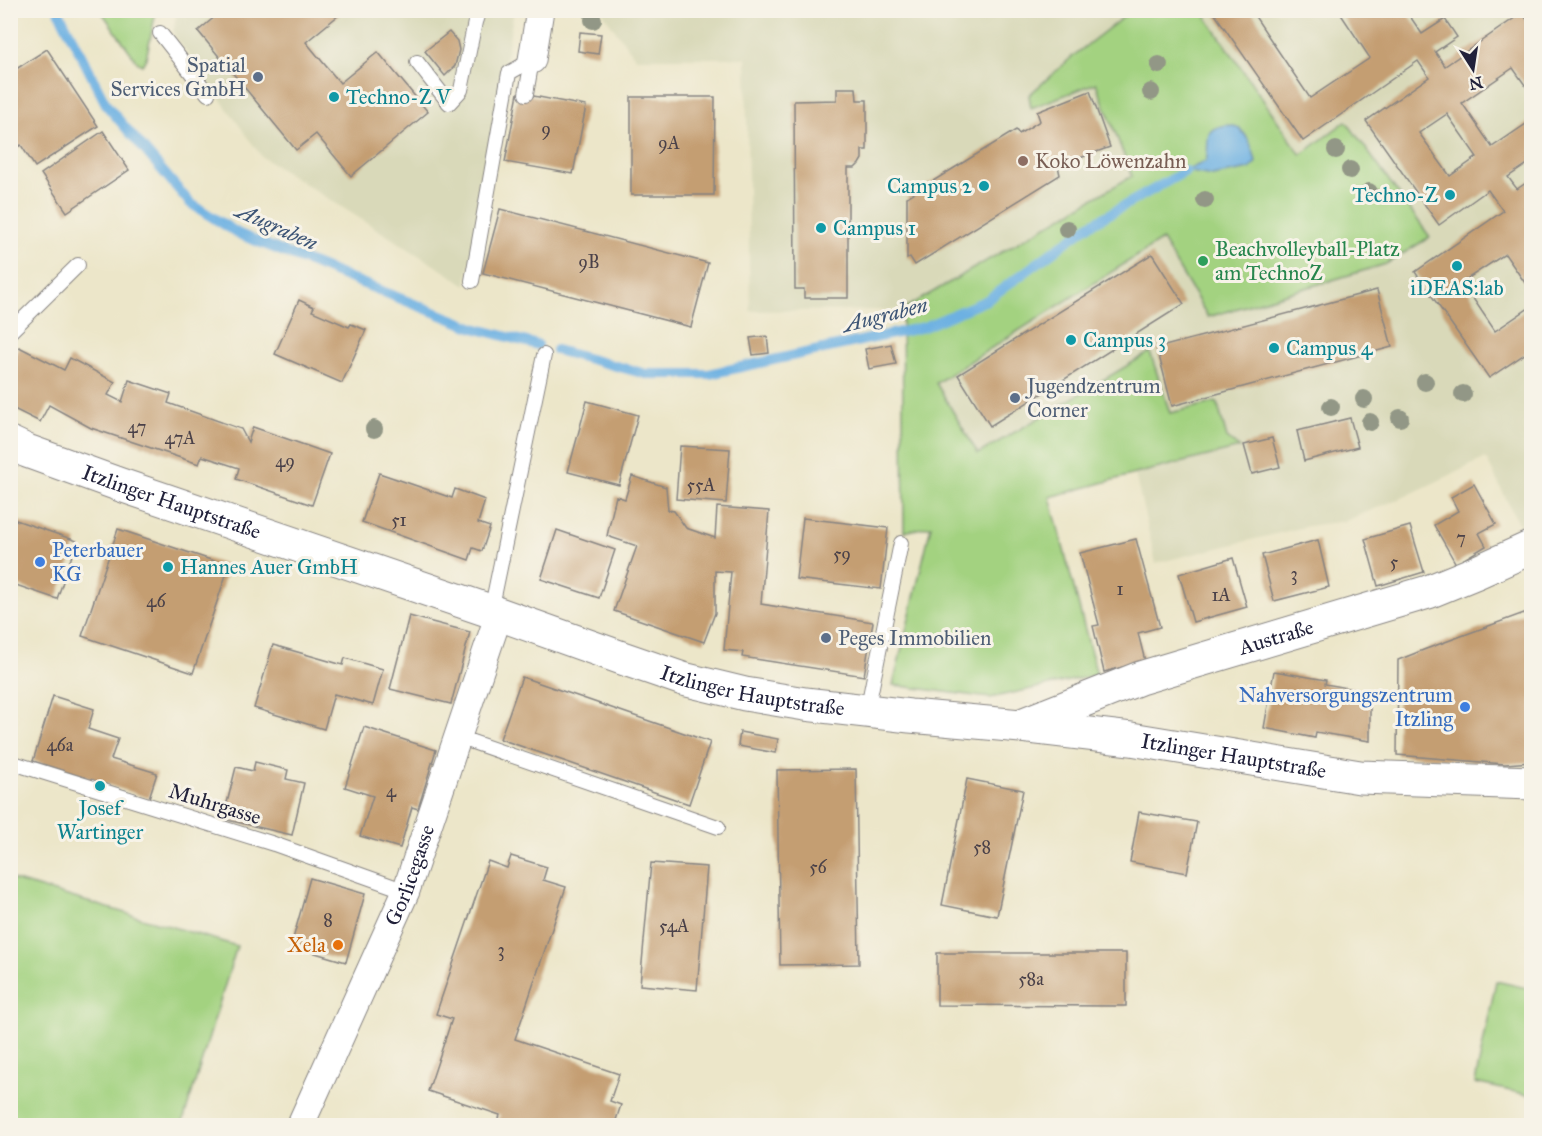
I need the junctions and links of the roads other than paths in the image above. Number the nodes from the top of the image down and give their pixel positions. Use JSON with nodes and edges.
{"nodes":[{"id":1,"x":479,"y":10,"type":"edge"},
{"id":2,"x":540,"y":10,"type":"edge"},
{"id":3,"x":160,"y":33,"type":"dead end"},
{"id":4,"x":532,"y":60,"type":"junction"},
{"id":5,"x":417,"y":62,"type":"dead end"},
{"id":6,"x":208,"y":94,"type":"dead end"},
{"id":7,"x":526,"y":94,"type":"dead end"},
{"id":8,"x":78,"y":265,"type":"dead end"},
{"id":9,"x":472,"y":280,"type":"dead end"},
{"id":10,"x":10,"y":332,"type":"edge"},
{"id":11,"x":544,"y":355,"type":"dead end"},
{"id":12,"x":10,"y":443,"type":"edge"},
{"id":13,"x":901,"y":543,"type":"dead end"},
{"id":14,"x":1532,"y":547,"type":"edge"},
{"id":15,"x":495,"y":613,"type":"junction"},
{"id":16,"x":867,"y":711,"type":"junction"},
{"id":17,"x":1021,"y":726,"type":"junction"},
{"id":18,"x":458,"y":737,"type":"junction"},
{"id":19,"x":10,"y":762,"type":"edge"},
{"id":20,"x":1532,"y":783,"type":"edge"},
{"id":21,"x":718,"y":827,"type":"dead end"},
{"id":22,"x":406,"y":891,"type":"junction"},
{"id":23,"x":300,"y":1125,"type":"edge"}],
"edges":[{"from":1,"to":5,"type":"lane"},
{"from":2,"to":4,"type":"street"},
{"from":3,"to":6,"type":"lane"},
{"from":4,"to":7,"type":"lane"},
{"from":4,"to":9,"type":"lane"},
{"from":8,"to":10,"type":"lane"},
{"from":11,"to":15,"type":"lane"},
{"from":12,"to":15,"type":"street","name":"Itzlinger Hauptstraße"},
{"from":13,"to":16,"type":"lane"},
{"from":14,"to":17,"type":"street","name":"Austraße"},
{"from":15,"to":16,"type":"street","name":"Itzlinger Hauptstraße"},
{"from":15,"to":18,"type":"street","name":"Gorlicegasse"},
{"from":16,"to":17,"type":"street","name":"Itzlinger Hauptstraße"},
{"from":17,"to":20,"type":"street","name":"Itzlinger Hauptstraße"},
{"from":18,"to":21,"type":"lane"},
{"from":18,"to":22,"type":"street","name":"Gorlicegasse"},
{"from":19,"to":22,"type":"lane","name":"Muhrgasse"},
{"from":22,"to":23,"type":"street","name":"Gorlicegasse"}]}
